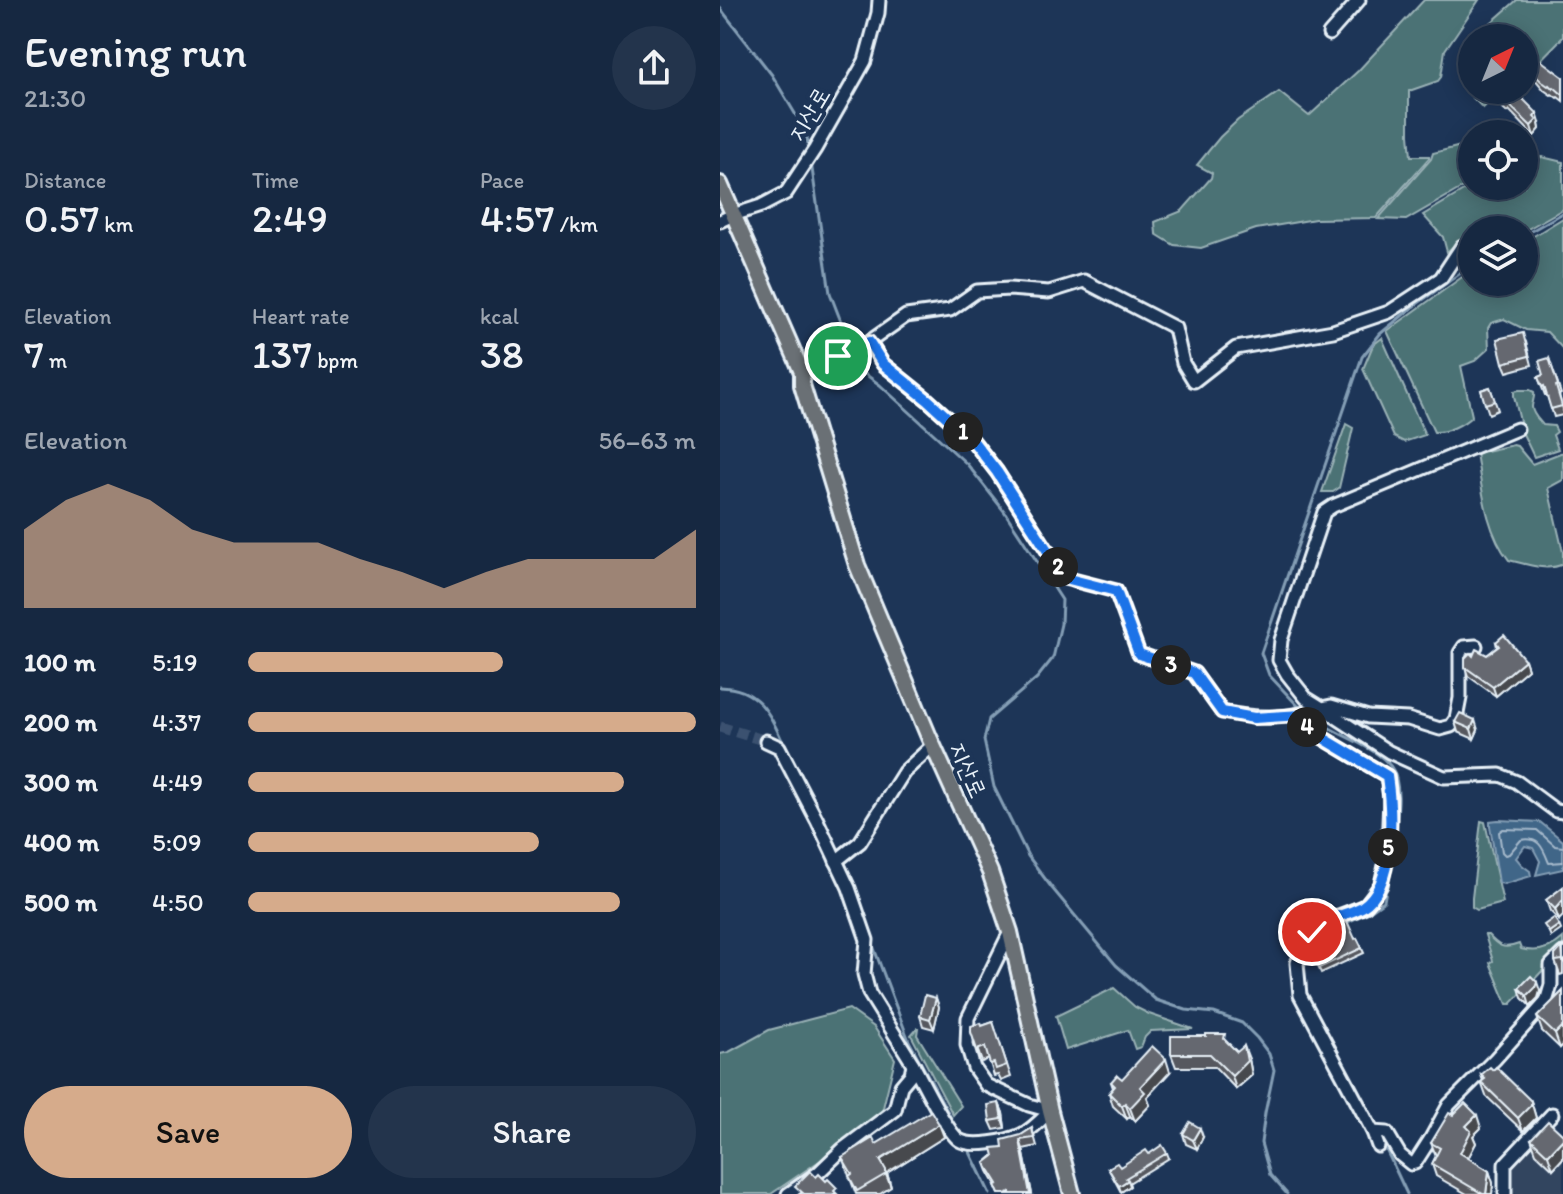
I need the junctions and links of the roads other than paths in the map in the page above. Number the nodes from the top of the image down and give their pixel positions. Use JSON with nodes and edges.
{"nodes":[{"id":1,"x":879,"y":0,"type":"edge"},
{"id":2,"x":1359,"y":0,"type":"edge"},
{"id":3,"x":1329,"y":34,"type":"dead end"},
{"id":4,"x":720,"y":184,"type":"edge"},
{"id":5,"x":726,"y":218,"type":"edge"},
{"id":6,"x":1458,"y":252,"type":"edge"},
{"id":7,"x":864,"y":344,"type":"junction"},
{"id":8,"x":802,"y":372,"type":"junction"},
{"id":9,"x":1517,"y":429,"type":"dead end"},
{"id":10,"x":1476,"y":646,"type":"edge"},
{"id":11,"x":1322,"y":708,"type":"junction"},
{"id":12,"x":1302,"y":715,"type":"junction"},
{"id":13,"x":766,"y":741,"type":"tunnel mouth"},
{"id":14,"x":933,"y":745,"type":"junction"},
{"id":15,"x":1561,"y":814,"type":"edge"},
{"id":16,"x":836,"y":861,"type":"junction"},
{"id":17,"x":1010,"y":932,"type":"junction"},
{"id":18,"x":1563,"y":953,"type":"edge"},
{"id":19,"x":913,"y":1064,"type":"junction"},
{"id":20,"x":1050,"y":1111,"type":"junction"},
{"id":21,"x":1552,"y":1114,"type":"dead end"},
{"id":22,"x":1373,"y":1132,"type":"junction"},
{"id":23,"x":1378,"y":1146,"type":"dead end"},
{"id":24,"x":788,"y":1194,"type":"edge"},
{"id":25,"x":1072,"y":1194,"type":"edge"},
{"id":26,"x":1505,"y":1194,"type":"edge"}],
"edges":[{"from":1,"to":5,"type":"street","name":"지산로"},
{"from":2,"to":3,"type":"street"},
{"from":4,"to":5,"type":"main road","name":"지산로"},
{"from":5,"to":8,"type":"main road","name":"지산로"},
{"from":6,"to":7,"type":"street"},
{"from":7,"to":8,"type":"street"},
{"from":7,"to":12,"type":"street"},
{"from":8,"to":14,"type":"main road","name":"지산로"},
{"from":9,"to":11,"type":"street"},
{"from":10,"to":11,"type":"street"},
{"from":11,"to":12,"type":"street"},
{"from":11,"to":15,"type":"street"},
{"from":12,"to":22,"type":"street"},
{"from":13,"to":16,"type":"street"},
{"from":14,"to":16,"type":"street"},
{"from":14,"to":17,"type":"main road","name":"지산로"},
{"from":16,"to":19,"type":"street"},
{"from":17,"to":20,"type":"main road","name":"지산로"},
{"from":17,"to":20,"type":"street"},
{"from":18,"to":22,"type":"street"},
{"from":19,"to":20,"type":"street"},
{"from":19,"to":24,"type":"street"},
{"from":20,"to":25,"type":"main road","name":"지산로"},
{"from":21,"to":26,"type":"street"},
{"from":22,"to":23,"type":"street"}]}
